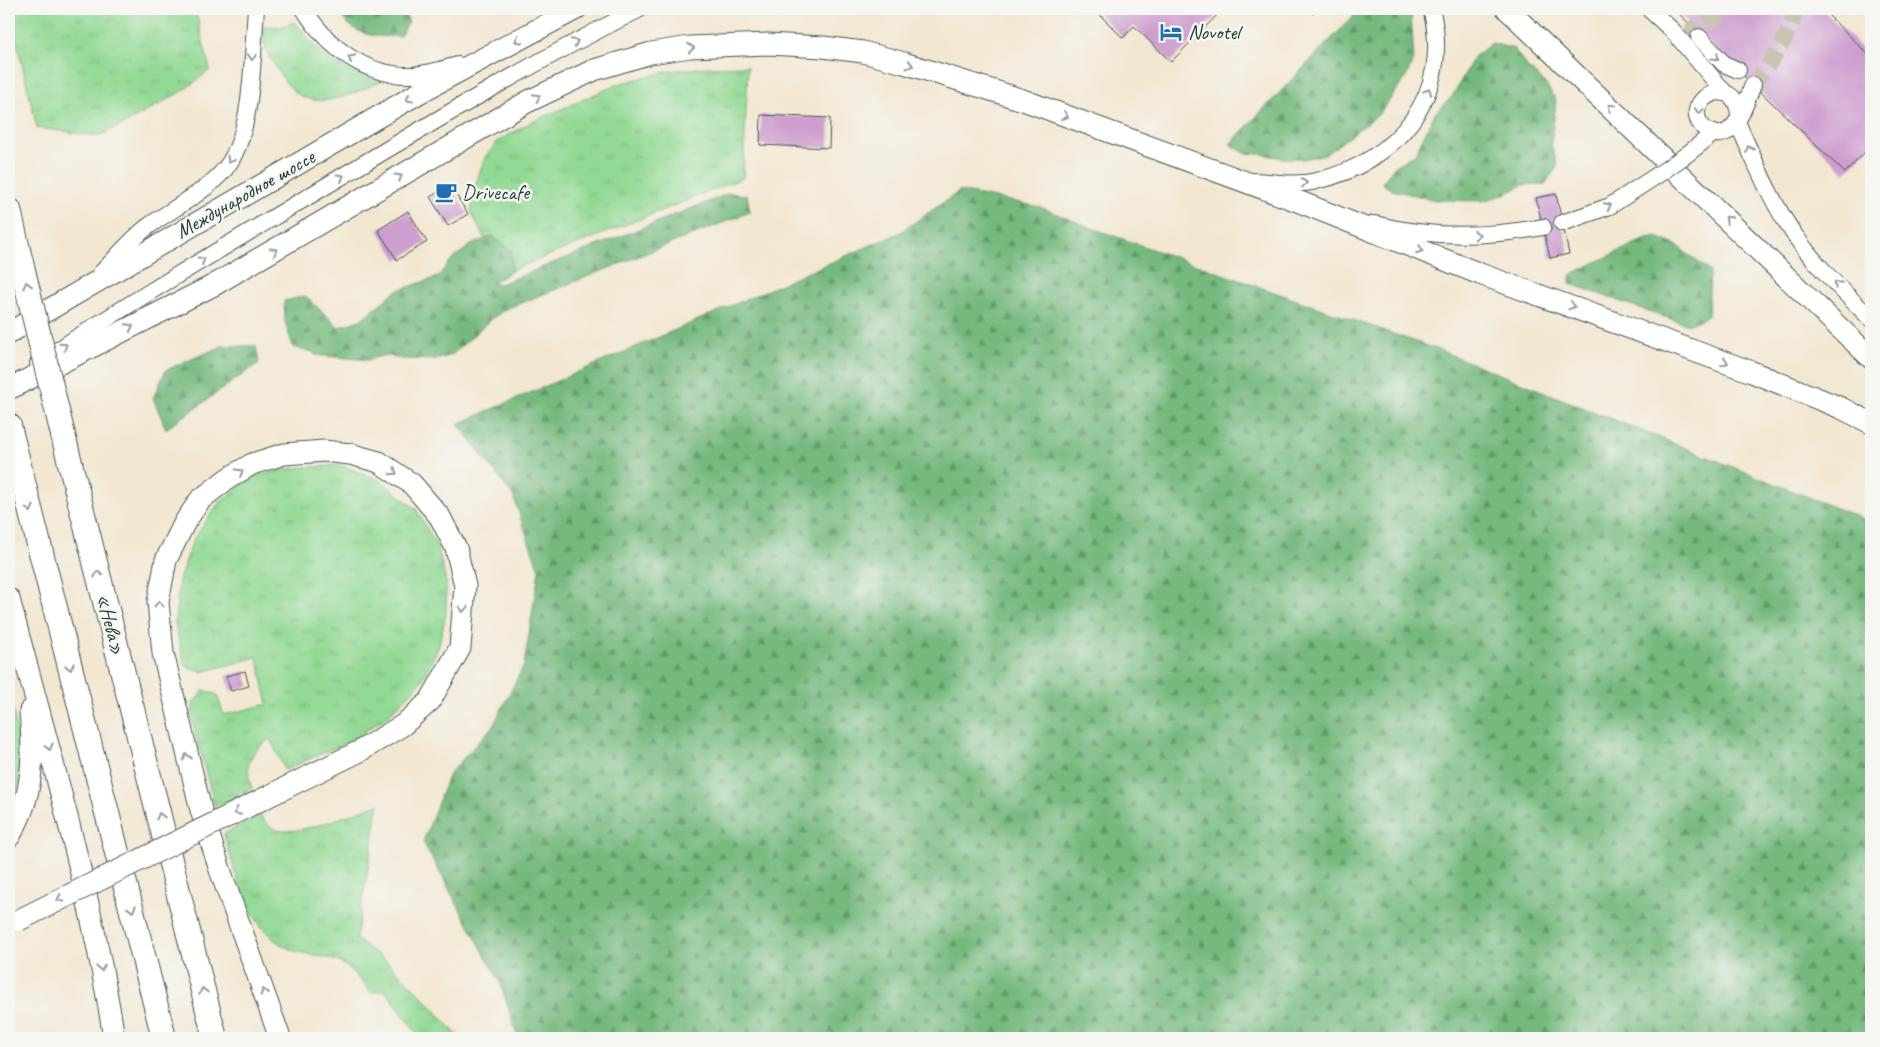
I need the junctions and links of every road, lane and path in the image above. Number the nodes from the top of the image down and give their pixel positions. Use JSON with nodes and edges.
{"nodes":[{"id":1,"x":256,"y":9,"type":"edge"},
{"id":2,"x":304,"y":9,"type":"edge"},
{"id":3,"x":576,"y":9,"type":"edge"},
{"id":4,"x":640,"y":9,"type":"edge"},
{"id":5,"x":1431,"y":9,"type":"edge"},
{"id":6,"x":1507,"y":9,"type":"edge"},
{"id":7,"x":1649,"y":9,"type":"edge"},
{"id":8,"x":1673,"y":30,"type":"junction"},
{"id":9,"x":482,"y":58,"type":"junction"},
{"id":10,"x":1738,"y":70,"type":"dead end"},
{"id":11,"x":1753,"y":85,"type":"tunnel mouth"},
{"id":12,"x":1725,"y":93,"type":"junction"},
{"id":13,"x":1738,"y":118,"type":"junction"},
{"id":14,"x":1714,"y":134,"type":"junction"},
{"id":15,"x":1238,"y":179,"type":"junction"},
{"id":16,"x":9,"y":210,"type":"edge"},
{"id":17,"x":1326,"y":213,"type":"junction"},
{"id":18,"x":1562,"y":223,"type":"dead end"},
{"id":19,"x":1543,"y":227,"type":"dead end"},
{"id":20,"x":90,"y":284,"type":"junction"},
{"id":21,"x":1871,"y":318,"type":"edge"},
{"id":22,"x":9,"y":333,"type":"edge"},
{"id":23,"x":1871,"y":358,"type":"edge"},
{"id":24,"x":9,"y":383,"type":"edge"},
{"id":25,"x":9,"y":389,"type":"edge"},
{"id":26,"x":1871,"y":423,"type":"edge"},
{"id":27,"x":9,"y":426,"type":"edge"},
{"id":28,"x":9,"y":599,"type":"edge"},
{"id":29,"x":26,"y":666,"type":"junction"},
{"id":30,"x":9,"y":837,"type":"edge"},
{"id":31,"x":14,"y":922,"type":"edge"},
{"id":32,"x":114,"y":1038,"type":"edge"},
{"id":33,"x":164,"y":1038,"type":"edge"},
{"id":34,"x":215,"y":1038,"type":"edge"},
{"id":35,"x":280,"y":1038,"type":"edge"}],
"edges":[{"from":1,"to":20,"type":"street","one_way":true},
{"from":9,"to":2,"type":"street","one_way":true},
{"from":3,"to":9,"type":"main road","name":"Международное шоссе","one_way":true},
{"from":24,"to":4,"type":"street","one_way":true},
{"from":15,"to":5,"type":"street","one_way":true},
{"from":23,"to":6,"type":"main road","one_way":true},
{"from":7,"to":8,"type":"street"},
{"from":8,"to":10,"type":"street","one_way":true},
{"from":8,"to":12,"type":"street"},
{"from":9,"to":20,"type":"main road","name":"Международное шоссе","one_way":true},
{"from":11,"to":13,"type":"street"},
{"from":12,"to":13,"type":"street"},
{"from":12,"to":14,"type":"street","one_way":true},
{"from":13,"to":14,"type":"street"},
{"from":21,"to":13,"type":"street","one_way":true},
{"from":18,"to":14,"type":"street","one_way":true,"bridge":true},
{"from":15,"to":17,"type":"main road"},
{"from":25,"to":15,"type":"main road","one_way":true},
{"from":34,"to":16,"type":"highway","name":"«Нева»","one_way":true,"bridge":true},
{"from":17,"to":19,"type":"street","one_way":true},
{"from":17,"to":26,"type":"main road","one_way":true},
{"from":20,"to":22,"type":"main road","name":"Международное шоссе"},
{"from":27,"to":33,"type":"highway","one_way":true},
{"from":28,"to":29,"type":"main road"},
{"from":29,"to":30,"type":"main road"},
{"from":29,"to":32,"type":"main road","one_way":true},
{"from":35,"to":31,"type":"main road","one_way":true,"bridge":true}]}
